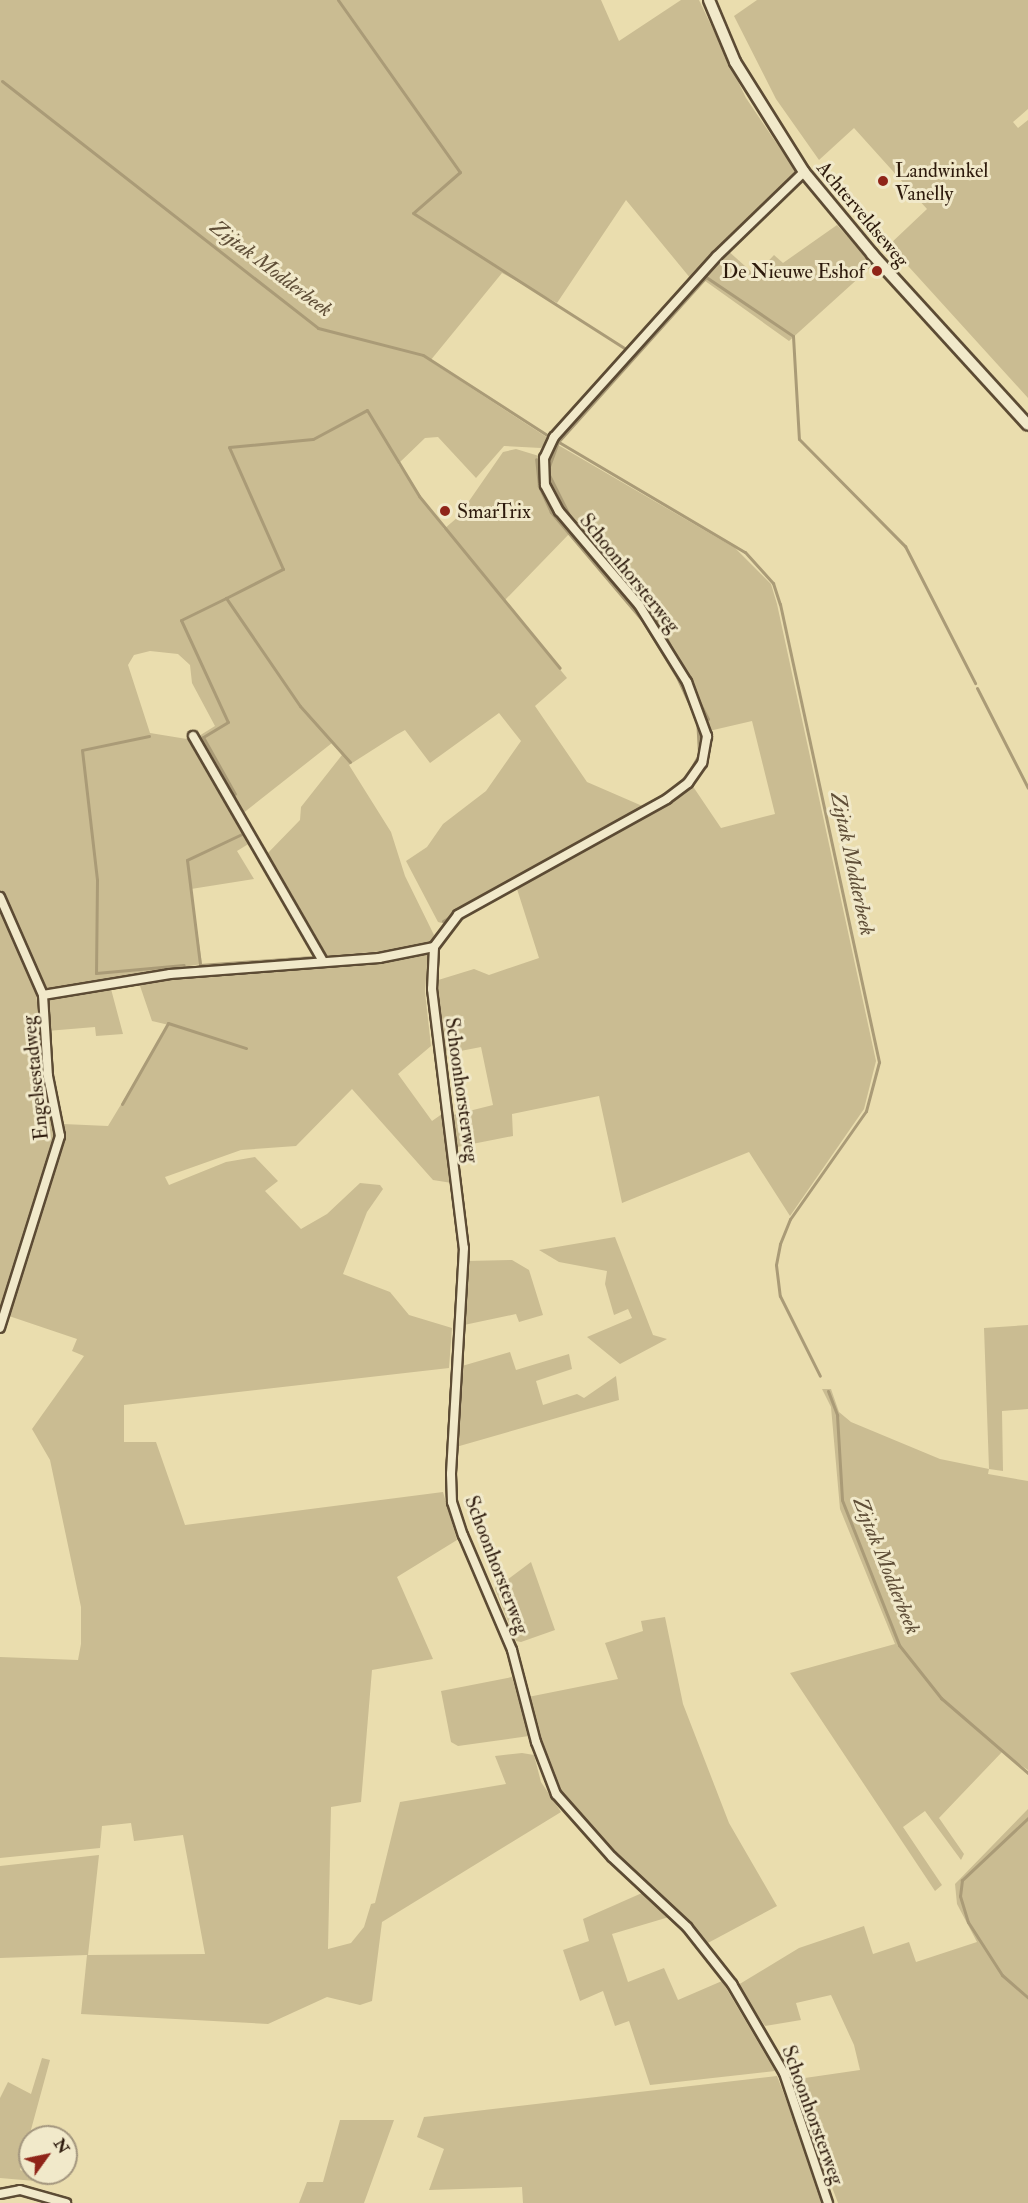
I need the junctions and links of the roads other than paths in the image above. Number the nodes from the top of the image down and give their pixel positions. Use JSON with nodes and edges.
{"nodes":[{"id":1,"x":709,"y":0,"type":"edge"},
{"id":2,"x":804,"y":172,"type":"junction"},
{"id":3,"x":1028,"y":425,"type":"edge"},
{"id":4,"x":193,"y":736,"type":"dead end"},
{"id":5,"x":0,"y":897,"type":"edge"},
{"id":6,"x":434,"y":947,"type":"junction"},
{"id":7,"x":322,"y":959,"type":"junction"},
{"id":8,"x":43,"y":995,"type":"junction"},
{"id":9,"x":0,"y":1328,"type":"edge"},
{"id":10,"x":0,"y":2194,"type":"edge"},
{"id":11,"x":66,"y":2203,"type":"edge"},
{"id":12,"x":828,"y":2203,"type":"edge"}],
"edges":[{"from":1,"to":2,"type":"street","name":"Achterveldseweg"},
{"from":2,"to":3,"type":"street","name":"Achterveldseweg"},
{"from":2,"to":6,"type":"street","name":"Schoonhorsterweg"},
{"from":4,"to":7,"type":"street"},
{"from":5,"to":8,"type":"street","name":"Engelsestadweg"},
{"from":6,"to":7,"type":"street","name":"Engelsestadweg"},
{"from":6,"to":12,"type":"street","name":"Schoonhorsterweg"},
{"from":7,"to":8,"type":"street","name":"Engelsestadweg"},
{"from":8,"to":9,"type":"street","name":"Engelsestadweg"},
{"from":10,"to":11,"type":"street"}]}
